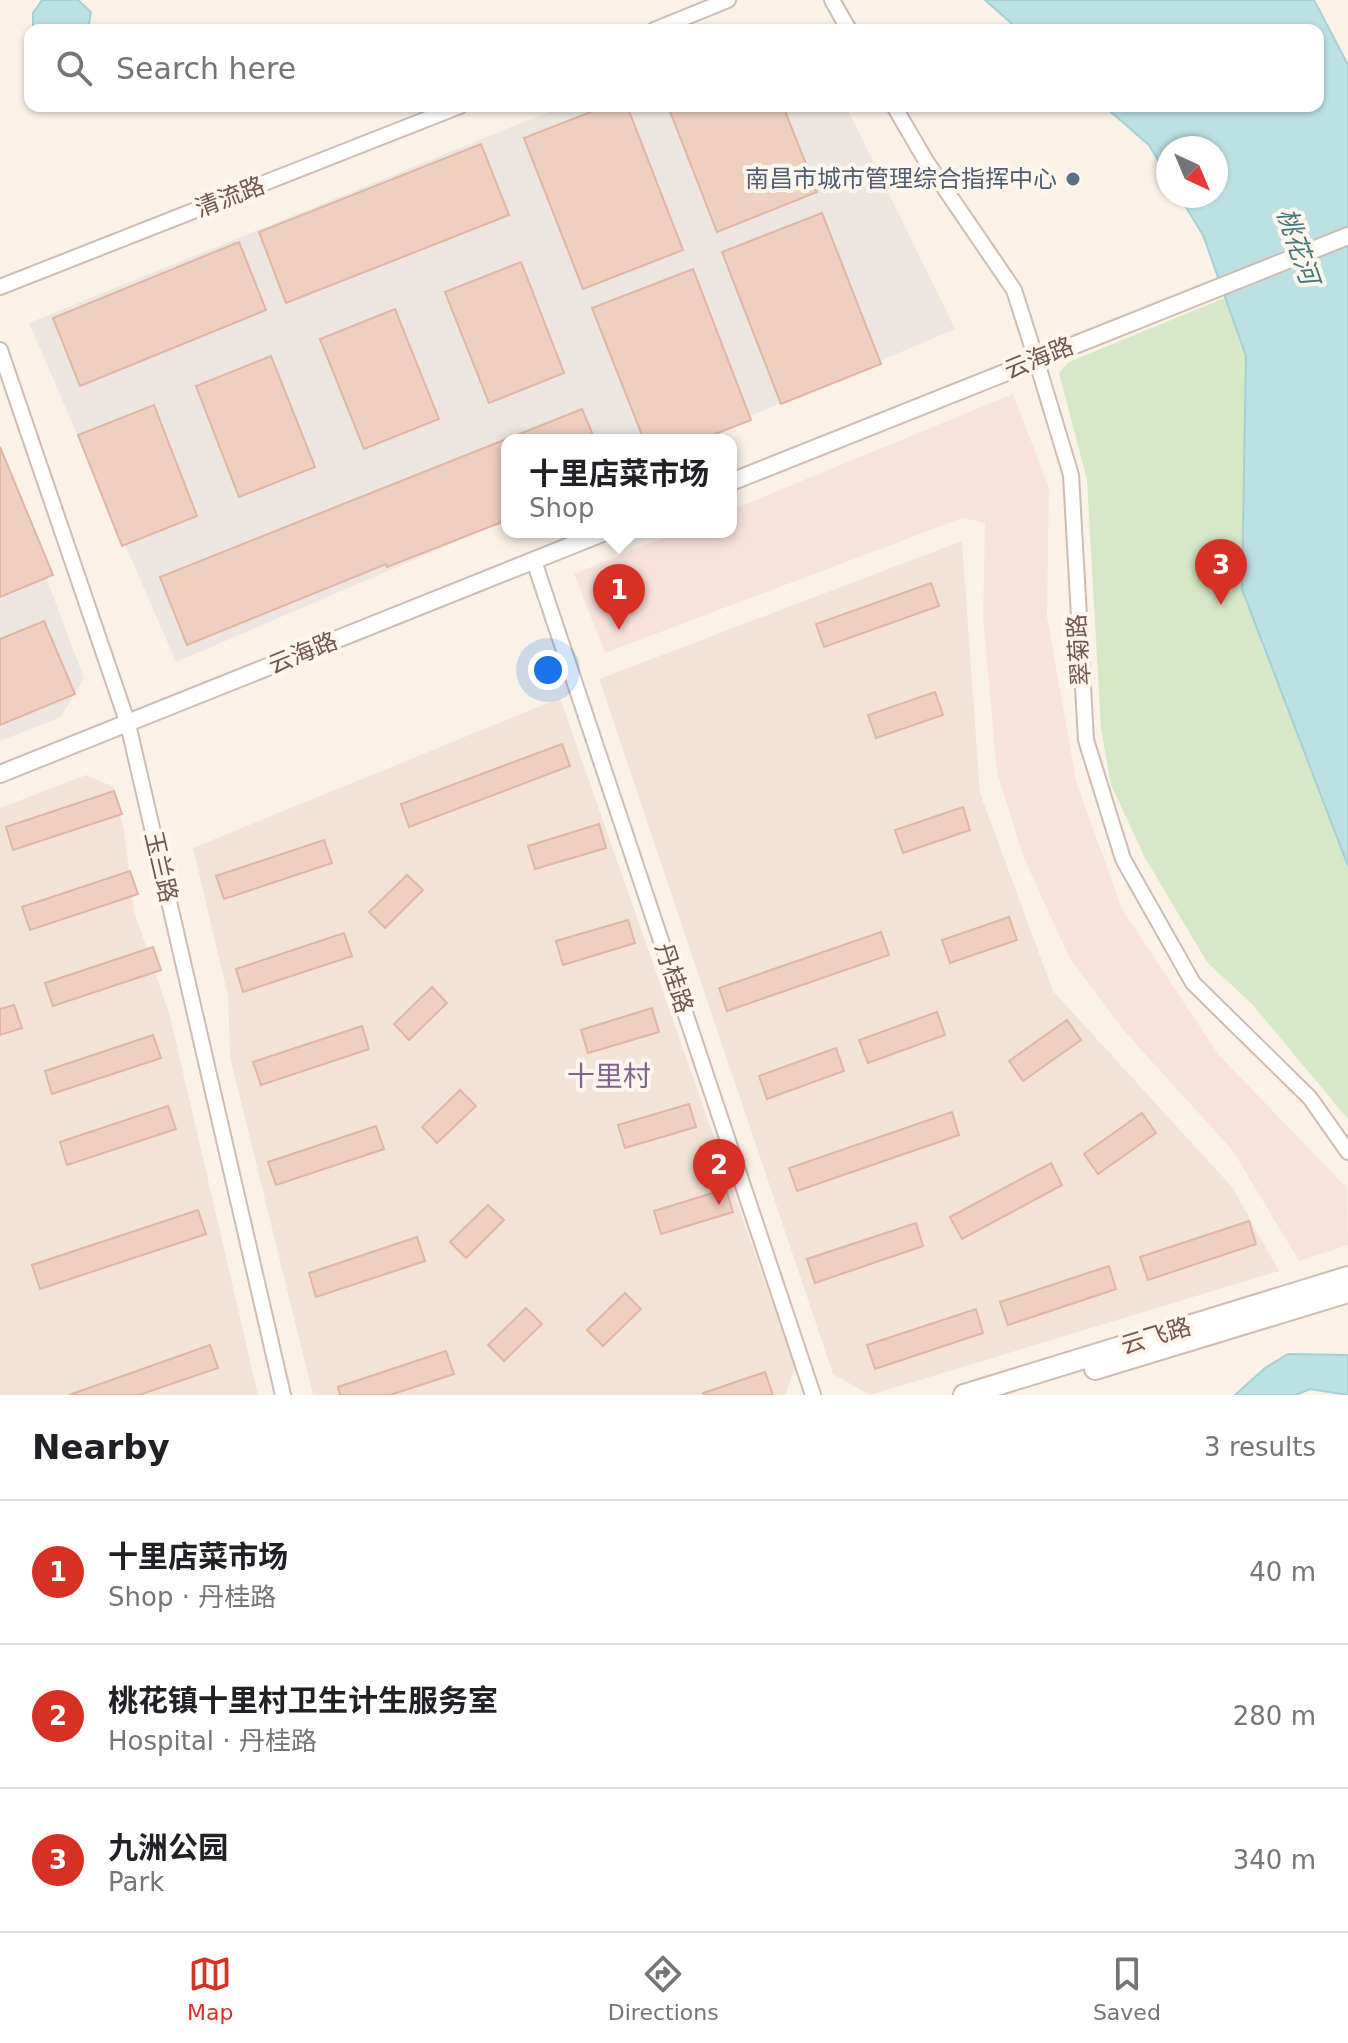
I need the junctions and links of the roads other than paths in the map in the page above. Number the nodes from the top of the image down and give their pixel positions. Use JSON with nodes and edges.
{"nodes":[{"id":1,"x":728,"y":0,"type":"edge"},
{"id":2,"x":832,"y":0,"type":"edge"},
{"id":3,"x":669,"y":24,"type":"edge"},
{"id":4,"x":846,"y":24,"type":"edge"},
{"id":5,"x":445,"y":112,"type":"edge"},
{"id":6,"x":897,"y":112,"type":"edge"},
{"id":7,"x":1348,"y":236,"type":"edge"},
{"id":8,"x":0,"y":287,"type":"edge"},
{"id":9,"x":0,"y":350,"type":"edge"},
{"id":10,"x":1036,"y":359,"type":"junction"},
{"id":11,"x":737,"y":480,"type":"edge"},
{"id":12,"x":590,"y":538,"type":"edge"},
{"id":13,"x":534,"y":561,"type":"junction"},
{"id":14,"x":128,"y":724,"type":"junction"},
{"id":15,"x":0,"y":774,"type":"edge"},
{"id":16,"x":1348,"y":1152,"type":"edge"},
{"id":17,"x":1348,"y":1277,"type":"edge"},
{"id":18,"x":1348,"y":1292,"type":"edge"},
{"id":19,"x":283,"y":1395,"type":"edge"},
{"id":20,"x":813,"y":1395,"type":"edge"},
{"id":21,"x":964,"y":1395,"type":"edge"},
{"id":22,"x":1011,"y":1395,"type":"edge"}],
"edges":[{"from":1,"to":3,"type":"street"},
{"from":2,"to":4,"type":"street"},
{"from":5,"to":8,"type":"street","name":"清流路"},
{"from":6,"to":10,"type":"street","name":"翠菊路"},
{"from":7,"to":10,"type":"street","name":"云海路"},
{"from":9,"to":14,"type":"street","name":"玉兰路"},
{"from":10,"to":11,"type":"street","name":"云海路"},
{"from":10,"to":16,"type":"street","name":"翠菊路"},
{"from":12,"to":13,"type":"street","name":"云海路"},
{"from":13,"to":14,"type":"street","name":"云海路"},
{"from":13,"to":20,"type":"street","name":"丹桂路"},
{"from":14,"to":15,"type":"street","name":"云海路"},
{"from":14,"to":19,"type":"street","name":"玉兰路"},
{"from":17,"to":21,"type":"main road","name":"云飞路"},
{"from":18,"to":22,"type":"main road","name":"云飞路"}]}
